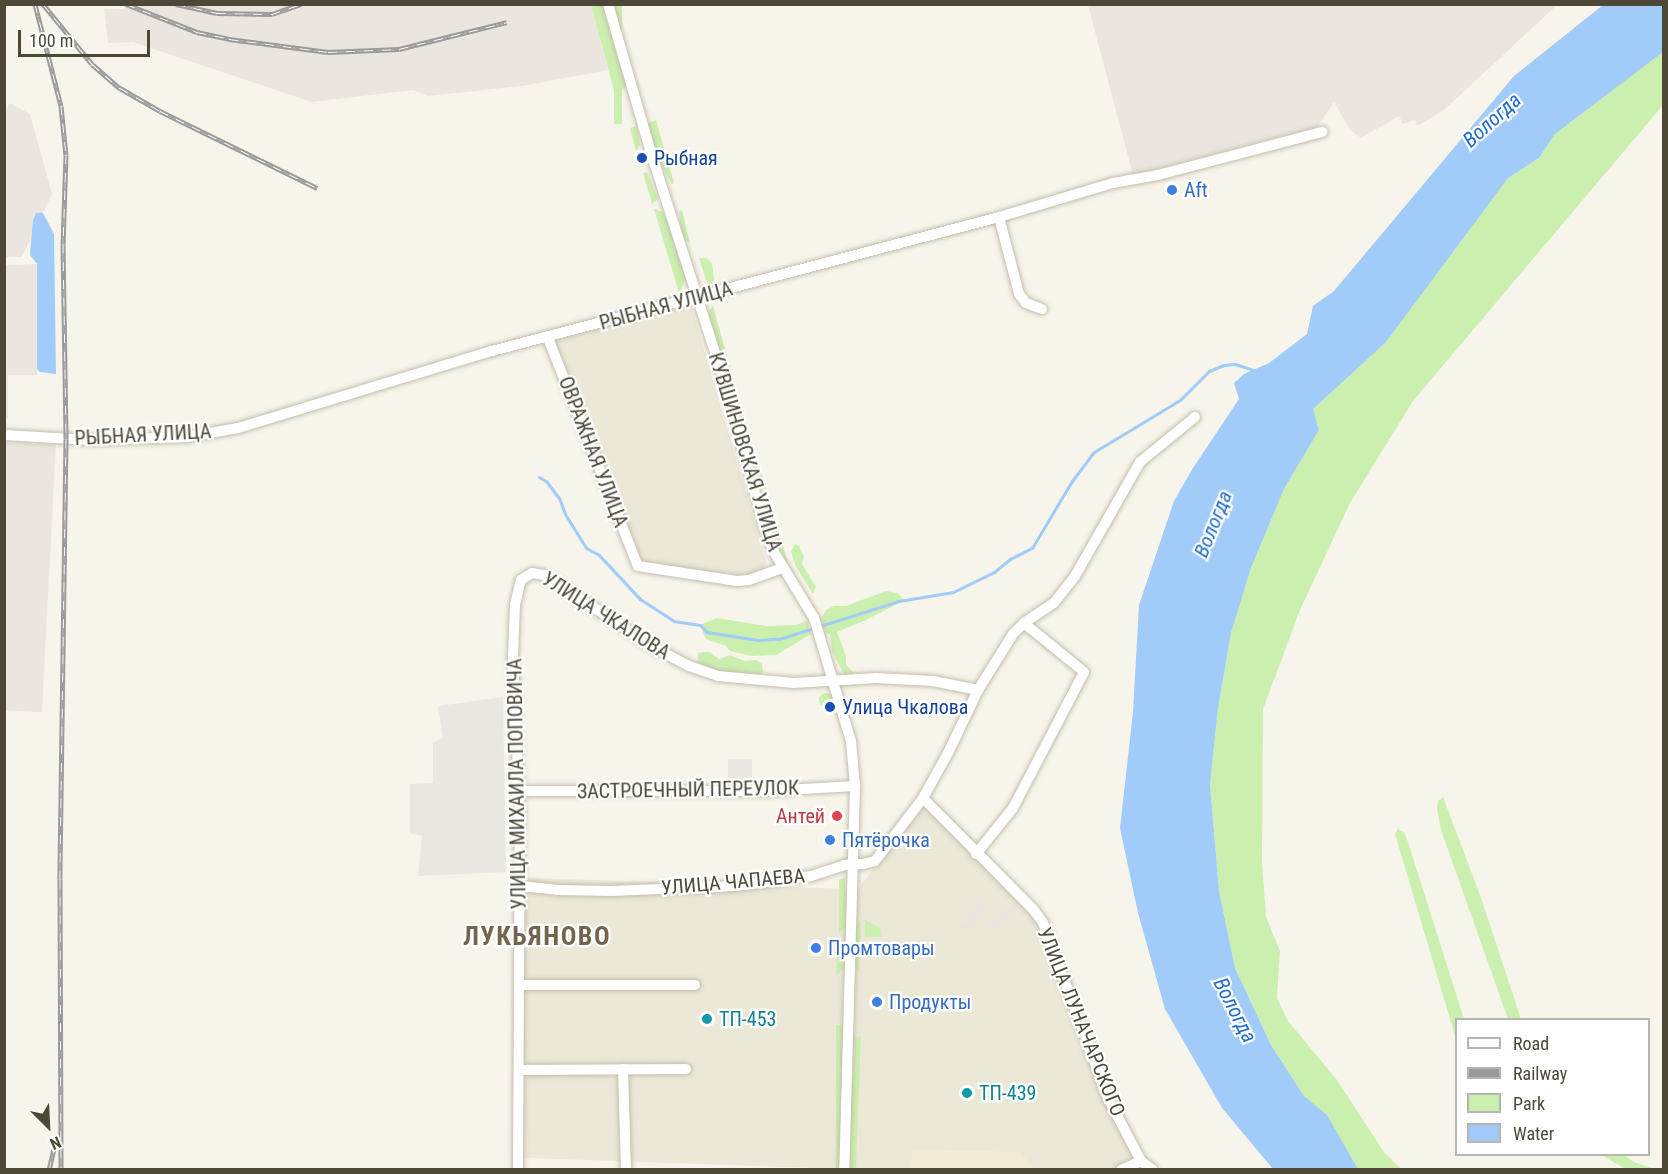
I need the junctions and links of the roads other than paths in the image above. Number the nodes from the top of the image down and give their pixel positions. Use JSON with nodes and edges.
{"nodes":[{"id":1,"x":608,"y":4,"type":"edge"},
{"id":2,"x":1322,"y":132,"type":"dead end"},
{"id":3,"x":999,"y":217,"type":"junction"},
{"id":4,"x":697,"y":297,"type":"junction"},
{"id":5,"x":1042,"y":309,"type":"dead end"},
{"id":6,"x":548,"y":338,"type":"junction"},
{"id":7,"x":1195,"y":417,"type":"dead end"},
{"id":8,"x":4,"y":435,"type":"edge"},
{"id":9,"x":782,"y":568,"type":"junction"},
{"id":10,"x":521,"y":580,"type":"joint"},
{"id":11,"x":1024,"y":622,"type":"junction"},
{"id":12,"x":834,"y":682,"type":"junction"},
{"id":13,"x":978,"y":690,"type":"junction"},
{"id":14,"x":855,"y":786,"type":"junction"},
{"id":15,"x":520,"y":791,"type":"junction"},
{"id":16,"x":923,"y":798,"type":"junction"},
{"id":17,"x":976,"y":854,"type":"junction"},
{"id":18,"x":854,"y":865,"type":"junction"},
{"id":19,"x":521,"y":886,"type":"junction"},
{"id":20,"x":521,"y":985,"type":"junction"},
{"id":21,"x":695,"y":985,"type":"dead end"},
{"id":22,"x":622,"y":1069,"type":"junction"},
{"id":23,"x":686,"y":1069,"type":"dead end"},
{"id":24,"x":519,"y":1070,"type":"junction"},
{"id":25,"x":1141,"y":1161,"type":"junction"},
{"id":26,"x":518,"y":1170,"type":"edge"},
{"id":27,"x":626,"y":1170,"type":"edge"},
{"id":28,"x":844,"y":1170,"type":"edge"},
{"id":29,"x":1121,"y":1170,"type":"edge"},
{"id":30,"x":1153,"y":1170,"type":"edge"}],
"edges":[{"from":1,"to":4,"type":"street"},
{"from":2,"to":3,"type":"street","name":"РЫБНАЯ УЛИЦА"},
{"from":3,"to":4,"type":"street","name":"РЫБНАЯ УЛИЦА"},
{"from":3,"to":5,"type":"street"},
{"from":4,"to":6,"type":"street","name":"РЫБНАЯ УЛИЦА"},
{"from":4,"to":9,"type":"street","name":"КУВШИНОВСКАЯ УЛИЦА"},
{"from":6,"to":8,"type":"street","name":"РЫБНАЯ УЛИЦА"},
{"from":6,"to":9,"type":"street","name":"ОВРАЖНАЯ УЛИЦА"},
{"from":7,"to":11,"type":"street","name":"УЛИЦА ЧАПАЕВА"},
{"from":9,"to":12,"type":"street","name":"КУВШИНОВСКАЯ УЛИЦА"},
{"from":10,"to":12,"type":"street","name":"УЛИЦА ЧКАЛОВА"},
{"from":10,"to":15,"type":"street","name":"УЛИЦА МИХАИЛА ПОПОВИЧА"},
{"from":11,"to":13,"type":"street","name":"УЛИЦА ЧАПАЕВА"},
{"from":11,"to":17,"type":"street"},
{"from":12,"to":13,"type":"street","name":"УЛИЦА ЧКАЛОВА"},
{"from":12,"to":14,"type":"street","name":"КУВШИНОВСКАЯ УЛИЦА"},
{"from":13,"to":16,"type":"street","name":"УЛИЦА ЧАПАЕВА"},
{"from":14,"to":15,"type":"street","name":"ЗАСТРОЕЧНЫЙ ПЕРЕУЛОК"},
{"from":14,"to":18,"type":"street","name":"КУВШИНОВСКАЯ УЛИЦА"},
{"from":15,"to":19,"type":"street","name":"УЛИЦА МИХАИЛА ПОПОВИЧА"},
{"from":16,"to":17,"type":"street","name":"УЛИЦА ЛУНАЧАРСКОГО"},
{"from":16,"to":18,"type":"street","name":"УЛИЦА ЧАПАЕВА"},
{"from":17,"to":25,"type":"street","name":"УЛИЦА ЛУНАЧАРСКОГО"},
{"from":18,"to":19,"type":"street","name":"УЛИЦА ЧАПАЕВА"},
{"from":18,"to":28,"type":"street","name":"КУВШИНОВСКАЯ УЛИЦА"},
{"from":19,"to":20,"type":"street","name":"УЛИЦА МИХАИЛА ПОПОВИЧА"},
{"from":20,"to":21,"type":"street"},
{"from":20,"to":24,"type":"street","name":"УЛИЦА МИХАИЛА ПОПОВИЧА"},
{"from":22,"to":23,"type":"street"},
{"from":22,"to":24,"type":"street"},
{"from":22,"to":27,"type":"street"},
{"from":24,"to":26,"type":"street","name":"УЛИЦА МИХАИЛА ПОПОВИЧА"},
{"from":25,"to":29,"type":"street"},
{"from":25,"to":30,"type":"street","name":"УЛИЦА ЛУНАЧАРСКОГО"}]}
